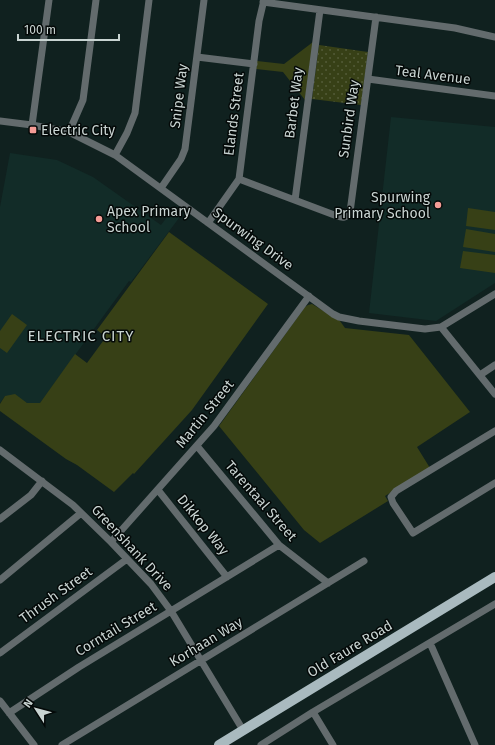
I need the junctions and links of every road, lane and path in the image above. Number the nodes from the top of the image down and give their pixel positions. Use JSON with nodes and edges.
{"nodes":[{"id":1,"x":49,"y":0,"type":"edge"},
{"id":2,"x":96,"y":0,"type":"edge"},
{"id":3,"x":149,"y":0,"type":"edge"},
{"id":4,"x":204,"y":0,"type":"edge"},
{"id":5,"x":264,"y":1,"type":"edge"},
{"id":6,"x":320,"y":10,"type":"junction"},
{"id":7,"x":376,"y":18,"type":"junction"},
{"id":8,"x":495,"y":37,"type":"edge"},
{"id":9,"x":197,"y":57,"type":"junction"},
{"id":10,"x":254,"y":64,"type":"junction"},
{"id":11,"x":368,"y":79,"type":"junction"},
{"id":12,"x":495,"y":96,"type":"edge"},
{"id":13,"x":0,"y":121,"type":"edge"},
{"id":14,"x":32,"y":125,"type":"junction"},
{"id":15,"x":69,"y":132,"type":"junction"},
{"id":16,"x":115,"y":155,"type":"junction"},
{"id":17,"x":239,"y":180,"type":"junction"},
{"id":18,"x":160,"y":188,"type":"junction"},
{"id":19,"x":295,"y":200,"type":"junction"},
{"id":20,"x":208,"y":223,"type":"junction"},
{"id":21,"x":495,"y":294,"type":"edge"},
{"id":22,"x":309,"y":296,"type":"junction"},
{"id":23,"x":441,"y":327,"type":"junction"},
{"id":24,"x":495,"y":365,"type":"edge"},
{"id":25,"x":480,"y":375,"type":"junction"},
{"id":26,"x":495,"y":394,"type":"edge"},
{"id":27,"x":495,"y":431,"type":"edge"},
{"id":28,"x":197,"y":446,"type":"junction"},
{"id":29,"x":1,"y":452,"type":"edge"},
{"id":30,"x":42,"y":481,"type":"junction"},
{"id":31,"x":495,"y":483,"type":"edge"},
{"id":32,"x":158,"y":490,"type":"junction"},
{"id":33,"x":81,"y":513,"type":"junction"},
{"id":34,"x":0,"y":519,"type":"edge"},
{"id":35,"x":112,"y":542,"type":"junction"},
{"id":36,"x":279,"y":545,"type":"junction"},
{"id":37,"x":127,"y":559,"type":"junction"},
{"id":38,"x":364,"y":561,"type":"dead end"},
{"id":39,"x":227,"y":577,"type":"junction"},
{"id":40,"x":495,"y":577,"type":"edge"},
{"id":41,"x":0,"y":580,"type":"edge"},
{"id":42,"x":328,"y":583,"type":"junction"},
{"id":43,"x":495,"y":604,"type":"edge"},
{"id":44,"x":170,"y":611,"type":"junction"},
{"id":45,"x":430,"y":643,"type":"junction"},
{"id":46,"x":0,"y":653,"type":"edge"},
{"id":47,"x":201,"y":661,"type":"junction"},
{"id":48,"x":0,"y":700,"type":"edge"},
{"id":49,"x":313,"y":712,"type":"junction"},
{"id":50,"x":9,"y":713,"type":"junction"},
{"id":51,"x":243,"y":730,"type":"junction"},
{"id":52,"x":34,"y":745,"type":"edge"},
{"id":53,"x":62,"y":745,"type":"edge"},
{"id":54,"x":219,"y":745,"type":"edge"},
{"id":55,"x":261,"y":745,"type":"edge"},
{"id":56,"x":333,"y":745,"type":"edge"},
{"id":57,"x":476,"y":745,"type":"edge"}],
"edges":[{"from":1,"to":14,"type":"street"},
{"from":2,"to":15,"type":"street"},
{"from":3,"to":16,"type":"street"},
{"from":4,"to":9,"type":"street","name":"Snipe Way"},
{"from":5,"to":6,"type":"street"},
{"from":5,"to":10,"type":"street","name":"Elands Street"},
{"from":6,"to":7,"type":"street"},
{"from":6,"to":19,"type":"street","name":"Barbet Way"},
{"from":7,"to":8,"type":"street"},
{"from":7,"to":11,"type":"street","name":"Sunbird Way"},
{"from":9,"to":10,"type":"street"},
{"from":9,"to":18,"type":"street","name":"Snipe Way"},
{"from":10,"to":17,"type":"street","name":"Elands Street"},
{"from":11,"to":12,"type":"street","name":"Teal Avenue"},
{"from":11,"to":19,"type":"street","name":"Sunbird Way"},
{"from":13,"to":14,"type":"street","name":"Spurwing Drive"},
{"from":14,"to":15,"type":"street","name":"Spurwing Drive"},
{"from":15,"to":16,"type":"street","name":"Spurwing Drive"},
{"from":16,"to":18,"type":"street","name":"Spurwing Drive"},
{"from":17,"to":19,"type":"street"},
{"from":17,"to":20,"type":"street","name":"Elands Street"},
{"from":18,"to":20,"type":"street","name":"Spurwing Drive"},
{"from":20,"to":22,"type":"street","name":"Spurwing Drive"},
{"from":21,"to":23,"type":"street","name":"Spurwing Drive"},
{"from":22,"to":23,"type":"street","name":"Spurwing Drive"},
{"from":22,"to":28,"type":"street","name":"Martin Street"},
{"from":23,"to":25,"type":"street"},
{"from":24,"to":25,"type":"street"},
{"from":25,"to":26,"type":"street"},
{"from":27,"to":31,"type":"street"},
{"from":28,"to":32,"type":"street","name":"Martin Street"},
{"from":28,"to":36,"type":"street","name":"Tarentaal Street"},
{"from":29,"to":30,"type":"street","name":"Greenshank Drive"},
{"from":30,"to":33,"type":"street","name":"Greenshank Drive"},
{"from":30,"to":34,"type":"street"},
{"from":32,"to":35,"type":"street","name":"Martin Street"},
{"from":32,"to":39,"type":"street","name":"Dikkop Way"},
{"from":33,"to":35,"type":"street","name":"Greenshank Drive"},
{"from":33,"to":41,"type":"street"},
{"from":35,"to":37,"type":"street","name":"Greenshank Drive"},
{"from":36,"to":39,"type":"street","name":"Corntail Street"},
{"from":36,"to":42,"type":"street","name":"Tarentaal Street"},
{"from":37,"to":44,"type":"street","name":"Greenshank Drive"},
{"from":37,"to":46,"type":"street","name":"Thrush Street"},
{"from":38,"to":42,"type":"street","name":"Korhaan Way"},
{"from":39,"to":44,"type":"street","name":"Corntail Street"},
{"from":40,"to":51,"type":"main road","name":"Old Faure Road"},
{"from":42,"to":47,"type":"street","name":"Korhaan Way"},
{"from":43,"to":45,"type":"street"},
{"from":44,"to":47,"type":"street","name":"Greenshank Drive"},
{"from":44,"to":50,"type":"street","name":"Corntail Street"},
{"from":45,"to":49,"type":"street"},
{"from":45,"to":57,"type":"street"},
{"from":47,"to":51,"type":"street","name":"Greenshank Drive"},
{"from":47,"to":53,"type":"street","name":"Korhaan Way"},
{"from":48,"to":50,"type":"street"},
{"from":49,"to":55,"type":"street"},
{"from":49,"to":56,"type":"street"},
{"from":50,"to":52,"type":"street"},
{"from":51,"to":54,"type":"main road","name":"Old Faure Road"}]}
